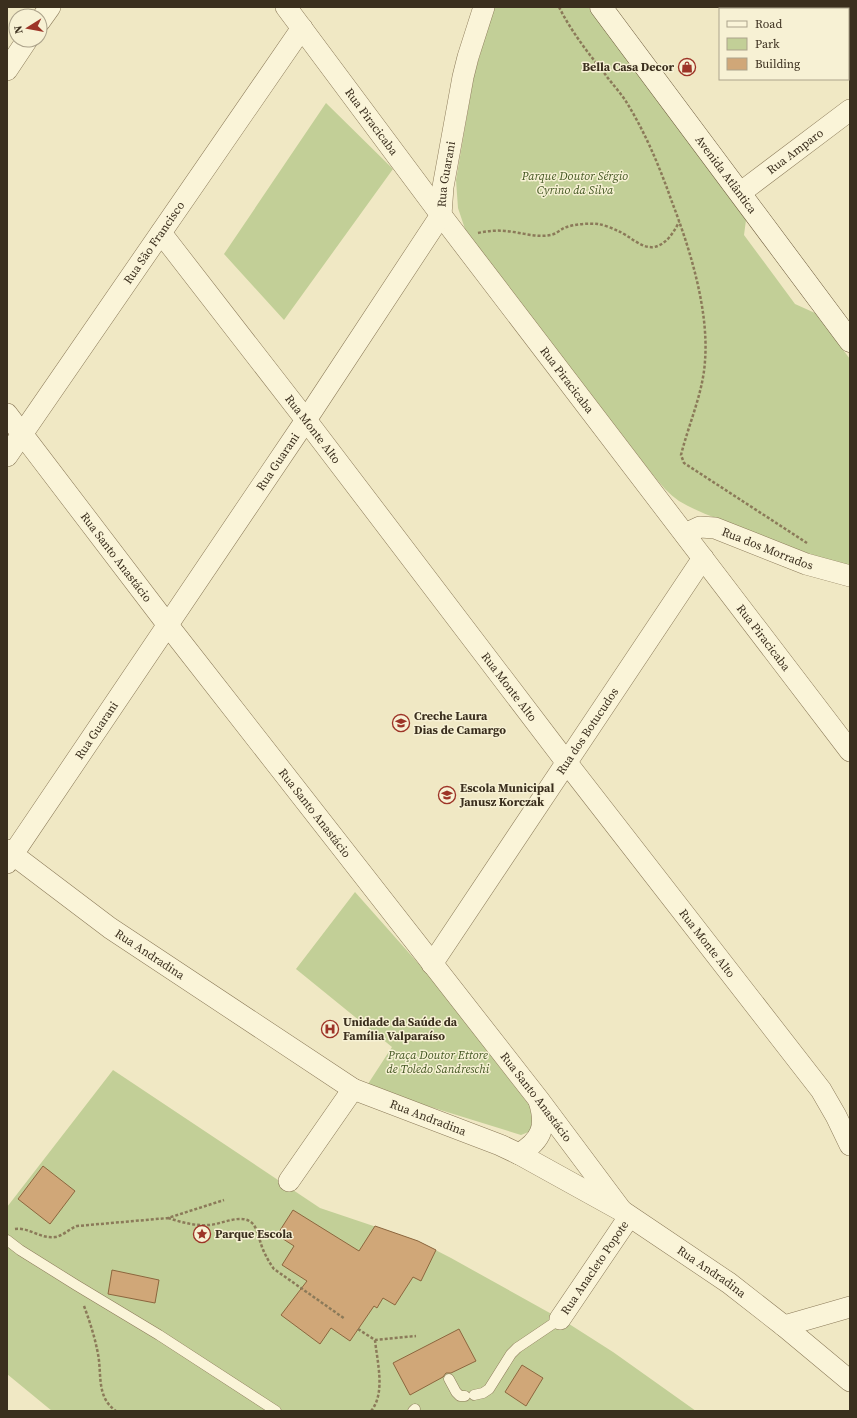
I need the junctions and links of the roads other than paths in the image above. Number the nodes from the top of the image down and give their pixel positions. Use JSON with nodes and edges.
{"nodes":[{"id":1,"x":286,"y":7,"type":"edge"},
{"id":2,"x":484,"y":7,"type":"edge"},
{"id":3,"x":601,"y":7,"type":"edge"},
{"id":4,"x":302,"y":28,"type":"junction"},
{"id":5,"x":22,"y":48,"type":"edge"},
{"id":6,"x":7,"y":70,"type":"edge"},
{"id":7,"x":850,"y":110,"type":"edge"},
{"id":8,"x":740,"y":193,"type":"junction"},
{"id":9,"x":441,"y":215,"type":"junction"},
{"id":10,"x":161,"y":233,"type":"junction"},
{"id":11,"x":850,"y":341,"type":"edge"},
{"id":12,"x":7,"y":414,"type":"edge"},
{"id":13,"x":306,"y":420,"type":"junction"},
{"id":14,"x":22,"y":433,"type":"junction"},
{"id":15,"x":7,"y":456,"type":"edge"},
{"id":16,"x":685,"y":534,"type":"junction"},
{"id":17,"x":703,"y":558,"type":"junction"},
{"id":18,"x":850,"y":576,"type":"edge"},
{"id":19,"x":168,"y":624,"type":"junction"},
{"id":20,"x":850,"y":751,"type":"edge"},
{"id":21,"x":567,"y":763,"type":"junction"},
{"id":22,"x":9,"y":856,"type":"edge"},
{"id":23,"x":432,"y":964,"type":"junction"},
{"id":24,"x":352,"y":1089,"type":"junction"},
{"id":25,"x":539,"y":1100,"type":"junction"},
{"id":26,"x":850,"y":1145,"type":"edge"},
{"id":27,"x":519,"y":1154,"type":"junction"},
{"id":28,"x":289,"y":1181,"type":"dead end"},
{"id":29,"x":625,"y":1214,"type":"junction"},
{"id":30,"x":7,"y":1240,"type":"edge"},
{"id":31,"x":850,"y":1307,"type":"edge"},
{"id":32,"x":560,"y":1319,"type":"joint"},
{"id":33,"x":784,"y":1326,"type":"junction"},
{"id":34,"x":449,"y":1379,"type":"dead end"},
{"id":35,"x":850,"y":1380,"type":"edge"},
{"id":36,"x":276,"y":1411,"type":"edge"}],
"edges":[{"from":1,"to":4,"type":"street","name":"Rua Piracicaba"},
{"from":2,"to":9,"type":"street","name":"Rua Guarani"},
{"from":3,"to":8,"type":"main road","name":"Avenida Atlântica"},
{"from":4,"to":9,"type":"street","name":"Rua Piracicaba"},
{"from":4,"to":10,"type":"street","name":"Rua São Francisco"},
{"from":5,"to":6,"type":"street"},
{"from":7,"to":8,"type":"street","name":"Rua Amparo"},
{"from":8,"to":11,"type":"main road","name":"Avenida Atlântica"},
{"from":9,"to":13,"type":"street","name":"Rua Guarani"},
{"from":9,"to":16,"type":"street","name":"Rua Piracicaba"},
{"from":10,"to":13,"type":"street","name":"Rua Monte Alto"},
{"from":10,"to":14,"type":"street","name":"Rua São Francisco"},
{"from":12,"to":14,"type":"street","name":"Rua Santo Anastácio"},
{"from":13,"to":19,"type":"street","name":"Rua Guarani"},
{"from":13,"to":21,"type":"street","name":"Rua Monte Alto"},
{"from":14,"to":15,"type":"street","name":"Rua São Francisco"},
{"from":14,"to":19,"type":"street","name":"Rua Santo Anastácio"},
{"from":16,"to":17,"type":"street","name":"Rua Piracicaba"},
{"from":16,"to":18,"type":"street","name":"Rua dos Morrados"},
{"from":17,"to":20,"type":"street","name":"Rua Piracicaba"},
{"from":17,"to":21,"type":"street","name":"Rua dos Botucudos"},
{"from":19,"to":22,"type":"street","name":"Rua Guarani"},
{"from":19,"to":23,"type":"street","name":"Rua Santo Anastácio"},
{"from":21,"to":23,"type":"street","name":"Rua dos Botucudos"},
{"from":21,"to":26,"type":"street","name":"Rua Monte Alto"},
{"from":22,"to":24,"type":"street","name":"Rua Andradina"},
{"from":23,"to":25,"type":"street","name":"Rua Santo Anastácio"},
{"from":24,"to":27,"type":"street","name":"Rua Andradina"},
{"from":24,"to":28,"type":"street"},
{"from":25,"to":27,"type":"street"},
{"from":25,"to":29,"type":"street","name":"Rua Santo Anastácio"},
{"from":27,"to":29,"type":"street","name":"Rua Andradina"},
{"from":29,"to":32,"type":"street","name":"Rua Anacleto Popote"},
{"from":29,"to":33,"type":"street","name":"Rua Andradina"},
{"from":30,"to":36,"type":"lane"},
{"from":31,"to":33,"type":"street"},
{"from":32,"to":34,"type":"lane"},
{"from":33,"to":35,"type":"street","name":"Rua Andradina"}]}
